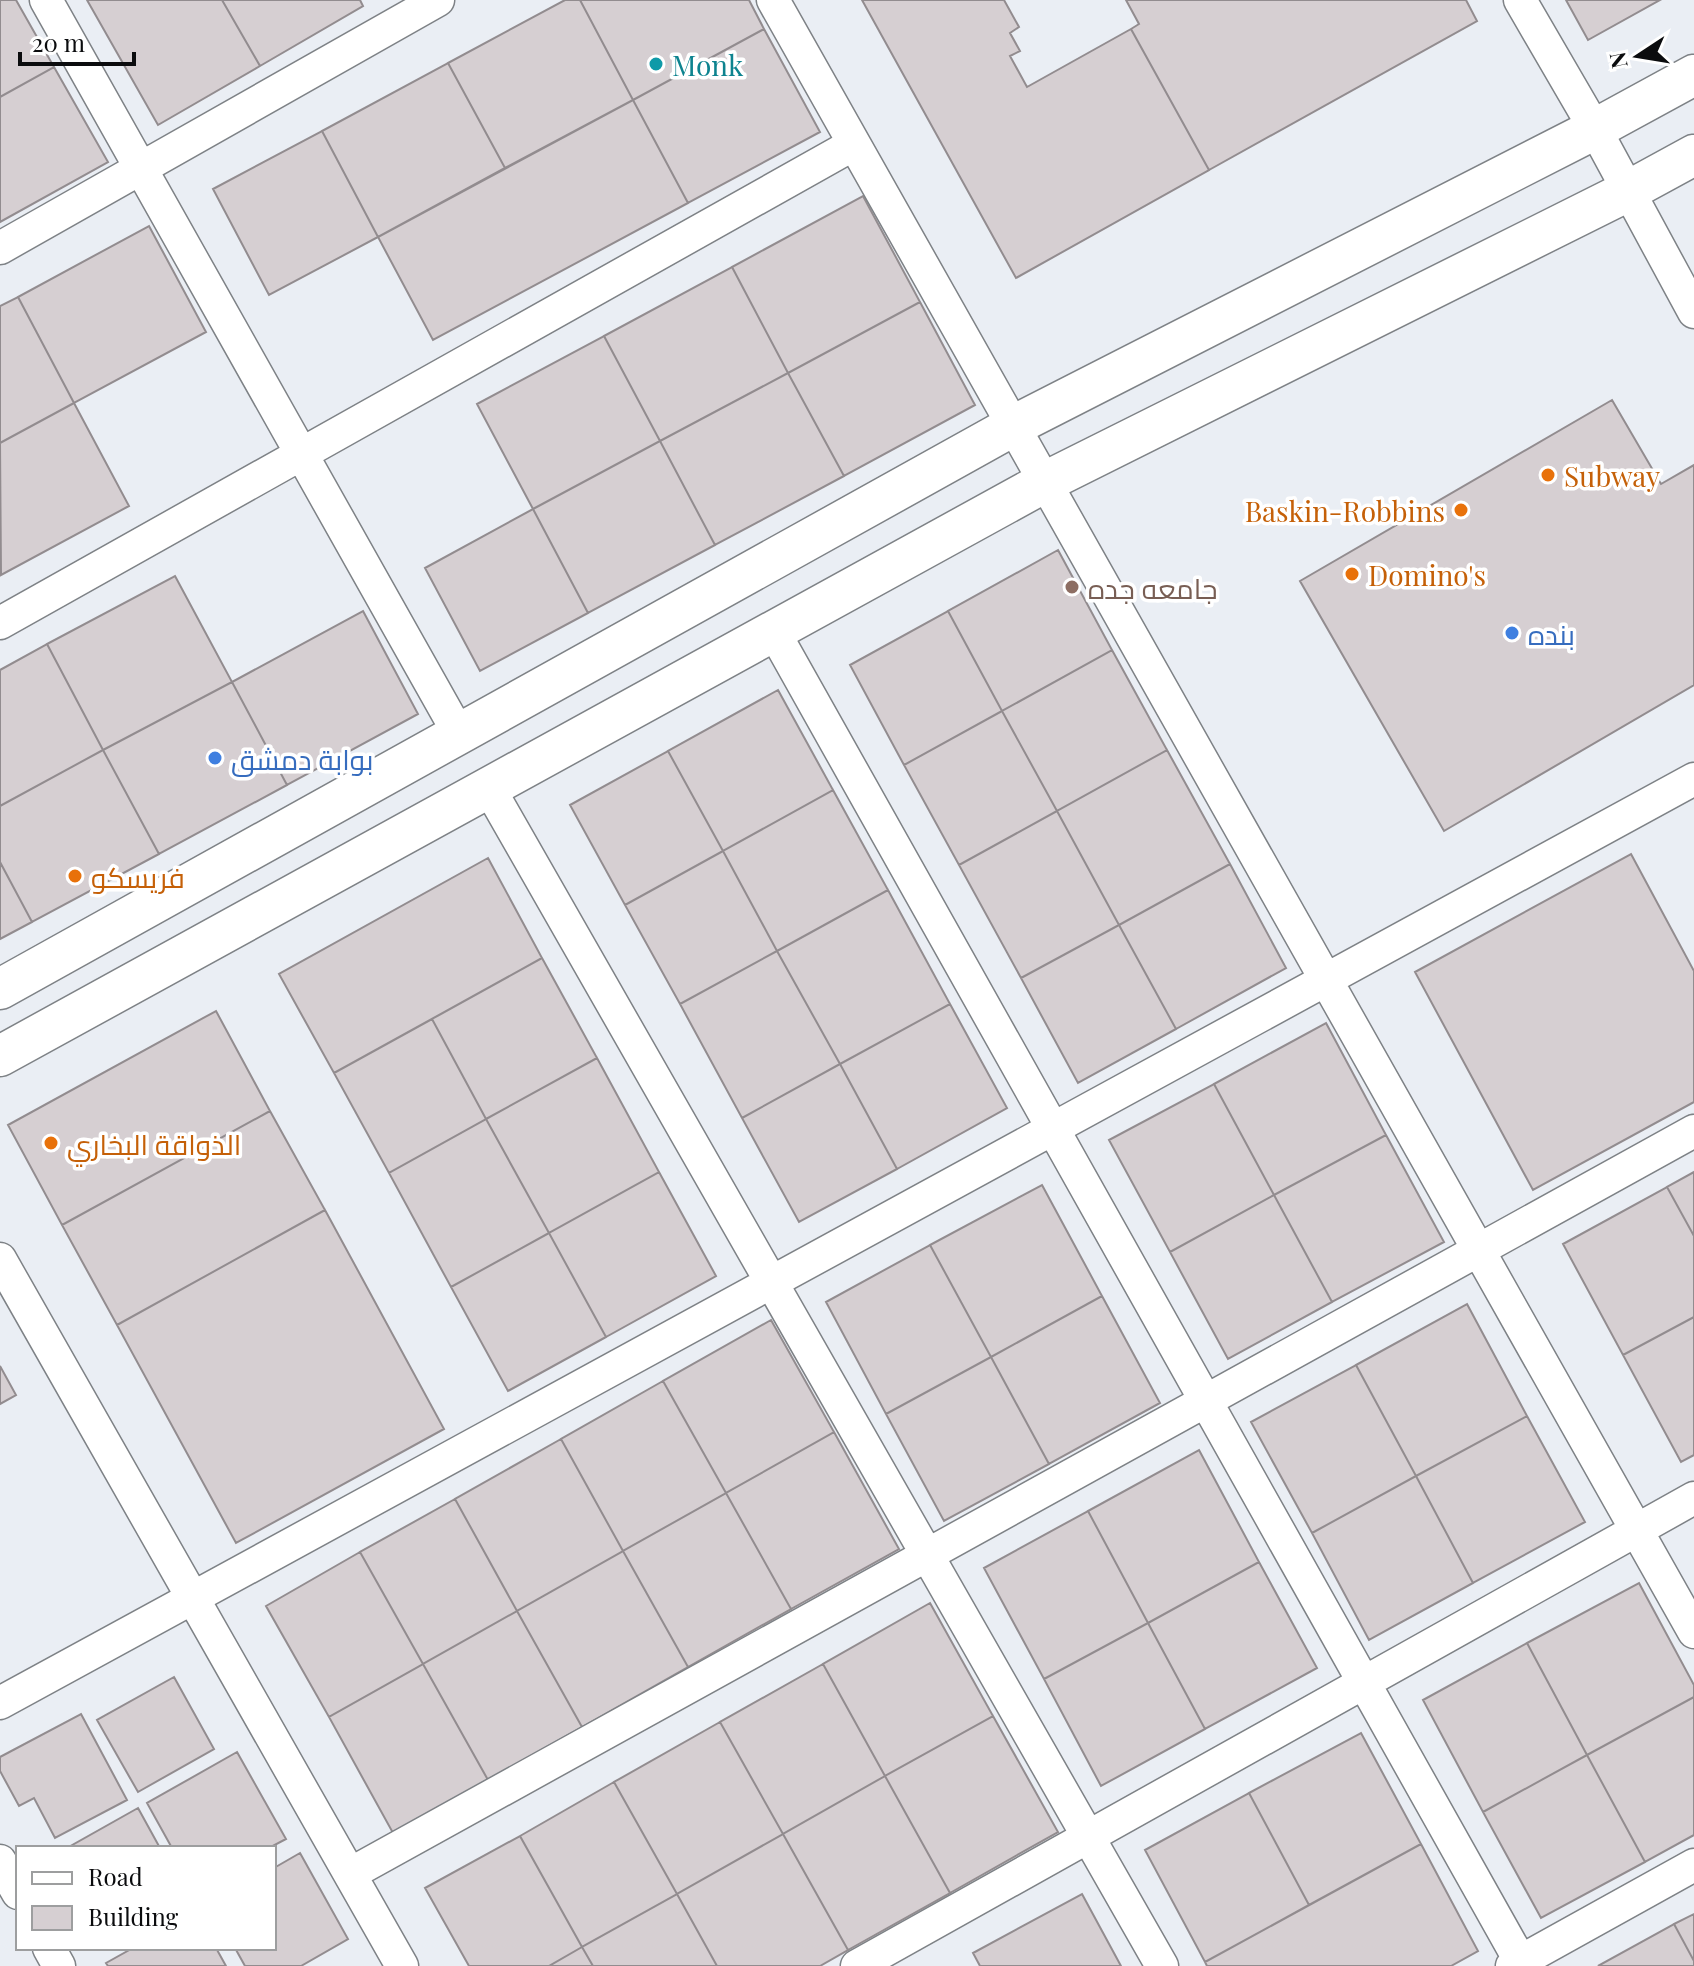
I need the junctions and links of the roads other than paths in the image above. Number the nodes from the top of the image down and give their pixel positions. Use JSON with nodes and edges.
{"nodes":[{"id":1,"x":46,"y":0,"type":"edge"},
{"id":2,"x":438,"y":0,"type":"edge"},
{"id":3,"x":773,"y":0,"type":"edge"},
{"id":4,"x":1520,"y":0,"type":"edge"},
{"id":5,"x":1694,"y":75,"type":"edge"},
{"id":6,"x":1595,"y":129,"type":"junction"},
{"id":7,"x":854,"y":144,"type":"junction"},
{"id":8,"x":1694,"y":155,"type":"edge"},
{"id":9,"x":141,"y":168,"type":"junction"},
{"id":10,"x":1628,"y":191,"type":"junction"},
{"id":11,"x":0,"y":248,"type":"edge"},
{"id":12,"x":1694,"y":312,"type":"edge"},
{"id":13,"x":1013,"y":426,"type":"junction"},
{"id":14,"x":302,"y":454,"type":"junction"},
{"id":15,"x":1045,"y":482,"type":"junction"},
{"id":16,"x":0,"y":623,"type":"edge"},
{"id":17,"x":774,"y":632,"type":"junction"},
{"id":18,"x":459,"y":734,"type":"junction"},
{"id":19,"x":1694,"y":779,"type":"edge"},
{"id":20,"x":489,"y":788,"type":"junction"},
{"id":21,"x":1326,"y":980,"type":"junction"},
{"id":22,"x":0,"y":989,"type":"edge"},
{"id":23,"x":0,"y":1056,"type":"edge"},
{"id":24,"x":1053,"y":1129,"type":"junction"},
{"id":25,"x":1694,"y":1131,"type":"edge"},
{"id":26,"x":1478,"y":1250,"type":"junction"},
{"id":27,"x":0,"y":1259,"type":"edge"},
{"id":28,"x":771,"y":1283,"type":"junction"},
{"id":29,"x":1206,"y":1401,"type":"junction"},
{"id":30,"x":1694,"y":1498,"type":"edge"},
{"id":31,"x":1637,"y":1530,"type":"junction"},
{"id":32,"x":927,"y":1555,"type":"junction"},
{"id":33,"x":193,"y":1597,"type":"junction"},
{"id":34,"x":1694,"y":1632,"type":"edge"},
{"id":35,"x":1364,"y":1683,"type":"junction"},
{"id":36,"x":0,"y":1703,"type":"edge"},
{"id":37,"x":1088,"y":1837,"type":"junction"},
{"id":38,"x":0,"y":1861,"type":"edge"},
{"id":39,"x":1694,"y":1865,"type":"edge"},
{"id":40,"x":350,"y":1874,"type":"junction"},
{"id":41,"x":16,"y":1889,"type":"edge"},
{"id":42,"x":1518,"y":1964,"type":"edge"},
{"id":43,"x":402,"y":1966,"type":"edge"},
{"id":44,"x":857,"y":1966,"type":"edge"},
{"id":45,"x":1162,"y":1966,"type":"edge"}],
"edges":[{"from":1,"to":9,"type":"street"},
{"from":2,"to":9,"type":"street"},
{"from":3,"to":7,"type":"street"},
{"from":4,"to":6,"type":"street"},
{"from":5,"to":6,"type":"street"},
{"from":6,"to":10,"type":"street"},
{"from":6,"to":13,"type":"street"},
{"from":7,"to":13,"type":"street"},
{"from":7,"to":14,"type":"street"},
{"from":8,"to":10,"type":"street"},
{"from":9,"to":11,"type":"street"},
{"from":9,"to":14,"type":"street"},
{"from":10,"to":12,"type":"street"},
{"from":10,"to":15,"type":"street"},
{"from":13,"to":15,"type":"street"},
{"from":13,"to":18,"type":"street"},
{"from":14,"to":16,"type":"street"},
{"from":14,"to":18,"type":"street"},
{"from":15,"to":17,"type":"street"},
{"from":15,"to":21,"type":"street"},
{"from":17,"to":20,"type":"street"},
{"from":17,"to":24,"type":"street"},
{"from":18,"to":22,"type":"street"},
{"from":19,"to":21,"type":"street"},
{"from":20,"to":23,"type":"street"},
{"from":20,"to":28,"type":"street"},
{"from":21,"to":24,"type":"street"},
{"from":21,"to":26,"type":"street"},
{"from":24,"to":28,"type":"street"},
{"from":24,"to":29,"type":"street"},
{"from":25,"to":26,"type":"street"},
{"from":26,"to":29,"type":"street"},
{"from":26,"to":31,"type":"street"},
{"from":27,"to":33,"type":"street"},
{"from":28,"to":32,"type":"street"},
{"from":28,"to":33,"type":"street"},
{"from":29,"to":32,"type":"street"},
{"from":29,"to":35,"type":"street"},
{"from":30,"to":31,"type":"street"},
{"from":31,"to":34,"type":"street"},
{"from":31,"to":35,"type":"street"},
{"from":32,"to":37,"type":"street"},
{"from":32,"to":40,"type":"street"},
{"from":33,"to":36,"type":"street"},
{"from":33,"to":40,"type":"street"},
{"from":35,"to":37,"type":"street"},
{"from":35,"to":42,"type":"street"},
{"from":37,"to":44,"type":"street"},
{"from":37,"to":45,"type":"street"},
{"from":38,"to":41,"type":"street"},
{"from":39,"to":42,"type":"street"},
{"from":40,"to":43,"type":"street"}]}
